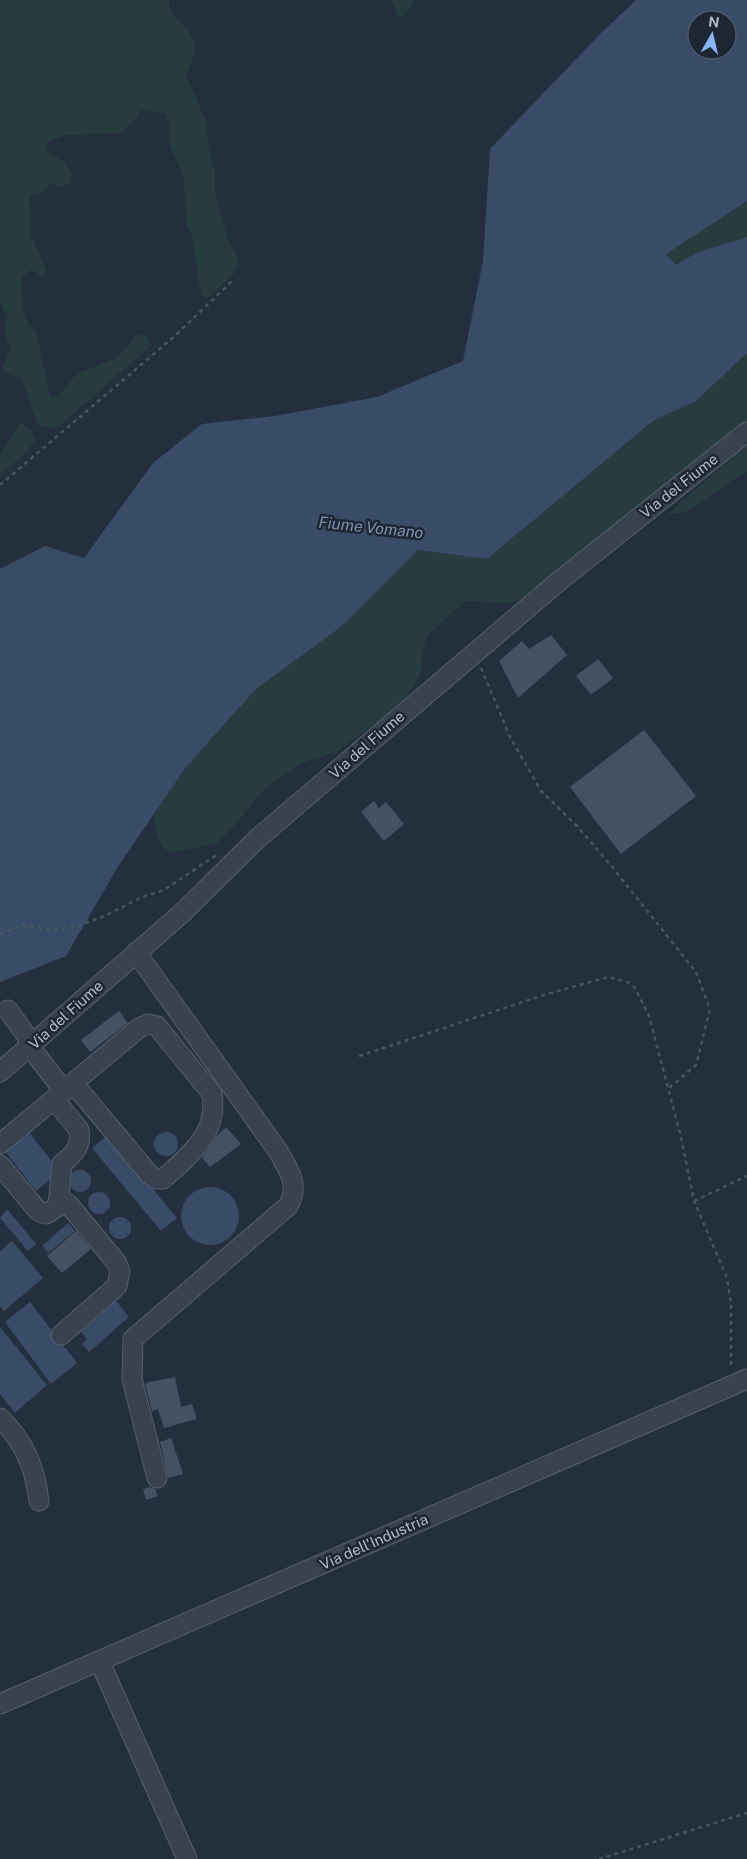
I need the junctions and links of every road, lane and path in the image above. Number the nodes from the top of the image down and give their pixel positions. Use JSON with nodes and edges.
{"nodes":[{"id":1,"x":233,"y":280,"type":"dead end"},
{"id":2,"x":747,"y":432,"type":"edge"},
{"id":3,"x":0,"y":485,"type":"edge"},
{"id":4,"x":474,"y":653,"type":"junction"},
{"id":5,"x":221,"y":852,"type":"dead end"},
{"id":6,"x":0,"y":934,"type":"edge"},
{"id":7,"x":136,"y":952,"type":"junction"},
{"id":8,"x":8,"y":1010,"type":"dead end"},
{"id":9,"x":32,"y":1046,"type":"junction"},
{"id":10,"x":359,"y":1056,"type":"dead end"},
{"id":11,"x":0,"y":1072,"type":"edge"},
{"id":12,"x":668,"y":1090,"type":"junction"},
{"id":13,"x":64,"y":1091,"type":"junction"},
{"id":14,"x":0,"y":1144,"type":"edge"},
{"id":15,"x":0,"y":1165,"type":"edge"},
{"id":16,"x":747,"y":1176,"type":"edge"},
{"id":17,"x":694,"y":1201,"type":"junction"},
{"id":18,"x":58,"y":1206,"type":"junction"},
{"id":19,"x":61,"y":1335,"type":"dead end"},
{"id":20,"x":741,"y":1382,"type":"edge"},
{"id":21,"x":1,"y":1422,"type":"edge"},
{"id":22,"x":157,"y":1478,"type":"dead end"},
{"id":23,"x":39,"y":1502,"type":"dead end"},
{"id":24,"x":100,"y":1662,"type":"junction"},
{"id":25,"x":0,"y":1704,"type":"edge"},
{"id":26,"x":747,"y":1813,"type":"edge"},
{"id":27,"x":187,"y":1859,"type":"edge"},
{"id":28,"x":599,"y":1859,"type":"edge"}],
"edges":[{"from":1,"to":3,"type":"path"},
{"from":2,"to":4,"type":"street","name":"Via del Fiume"},
{"from":4,"to":7,"type":"street","name":"Via del Fiume"},
{"from":4,"to":12,"type":"path"},
{"from":5,"to":6,"type":"path"},
{"from":7,"to":9,"type":"street","name":"Via del Fiume"},
{"from":7,"to":22,"type":"street"},
{"from":8,"to":9,"type":"street"},
{"from":9,"to":11,"type":"street","name":"Via del Fiume"},
{"from":9,"to":13,"type":"street"},
{"from":10,"to":12,"type":"path"},
{"from":12,"to":17,"type":"path"},
{"from":13,"to":13,"type":"street"},
{"from":13,"to":14,"type":"street"},
{"from":13,"to":18,"type":"street"},
{"from":15,"to":18,"type":"street"},
{"from":16,"to":17,"type":"path"},
{"from":17,"to":20,"type":"path"},
{"from":18,"to":19,"type":"street"},
{"from":20,"to":24,"type":"street","name":"Via dell'Industria"},
{"from":21,"to":23,"type":"street"},
{"from":24,"to":25,"type":"street","name":"Via dell'Industria"},
{"from":24,"to":27,"type":"street"},
{"from":26,"to":28,"type":"path"}]}
